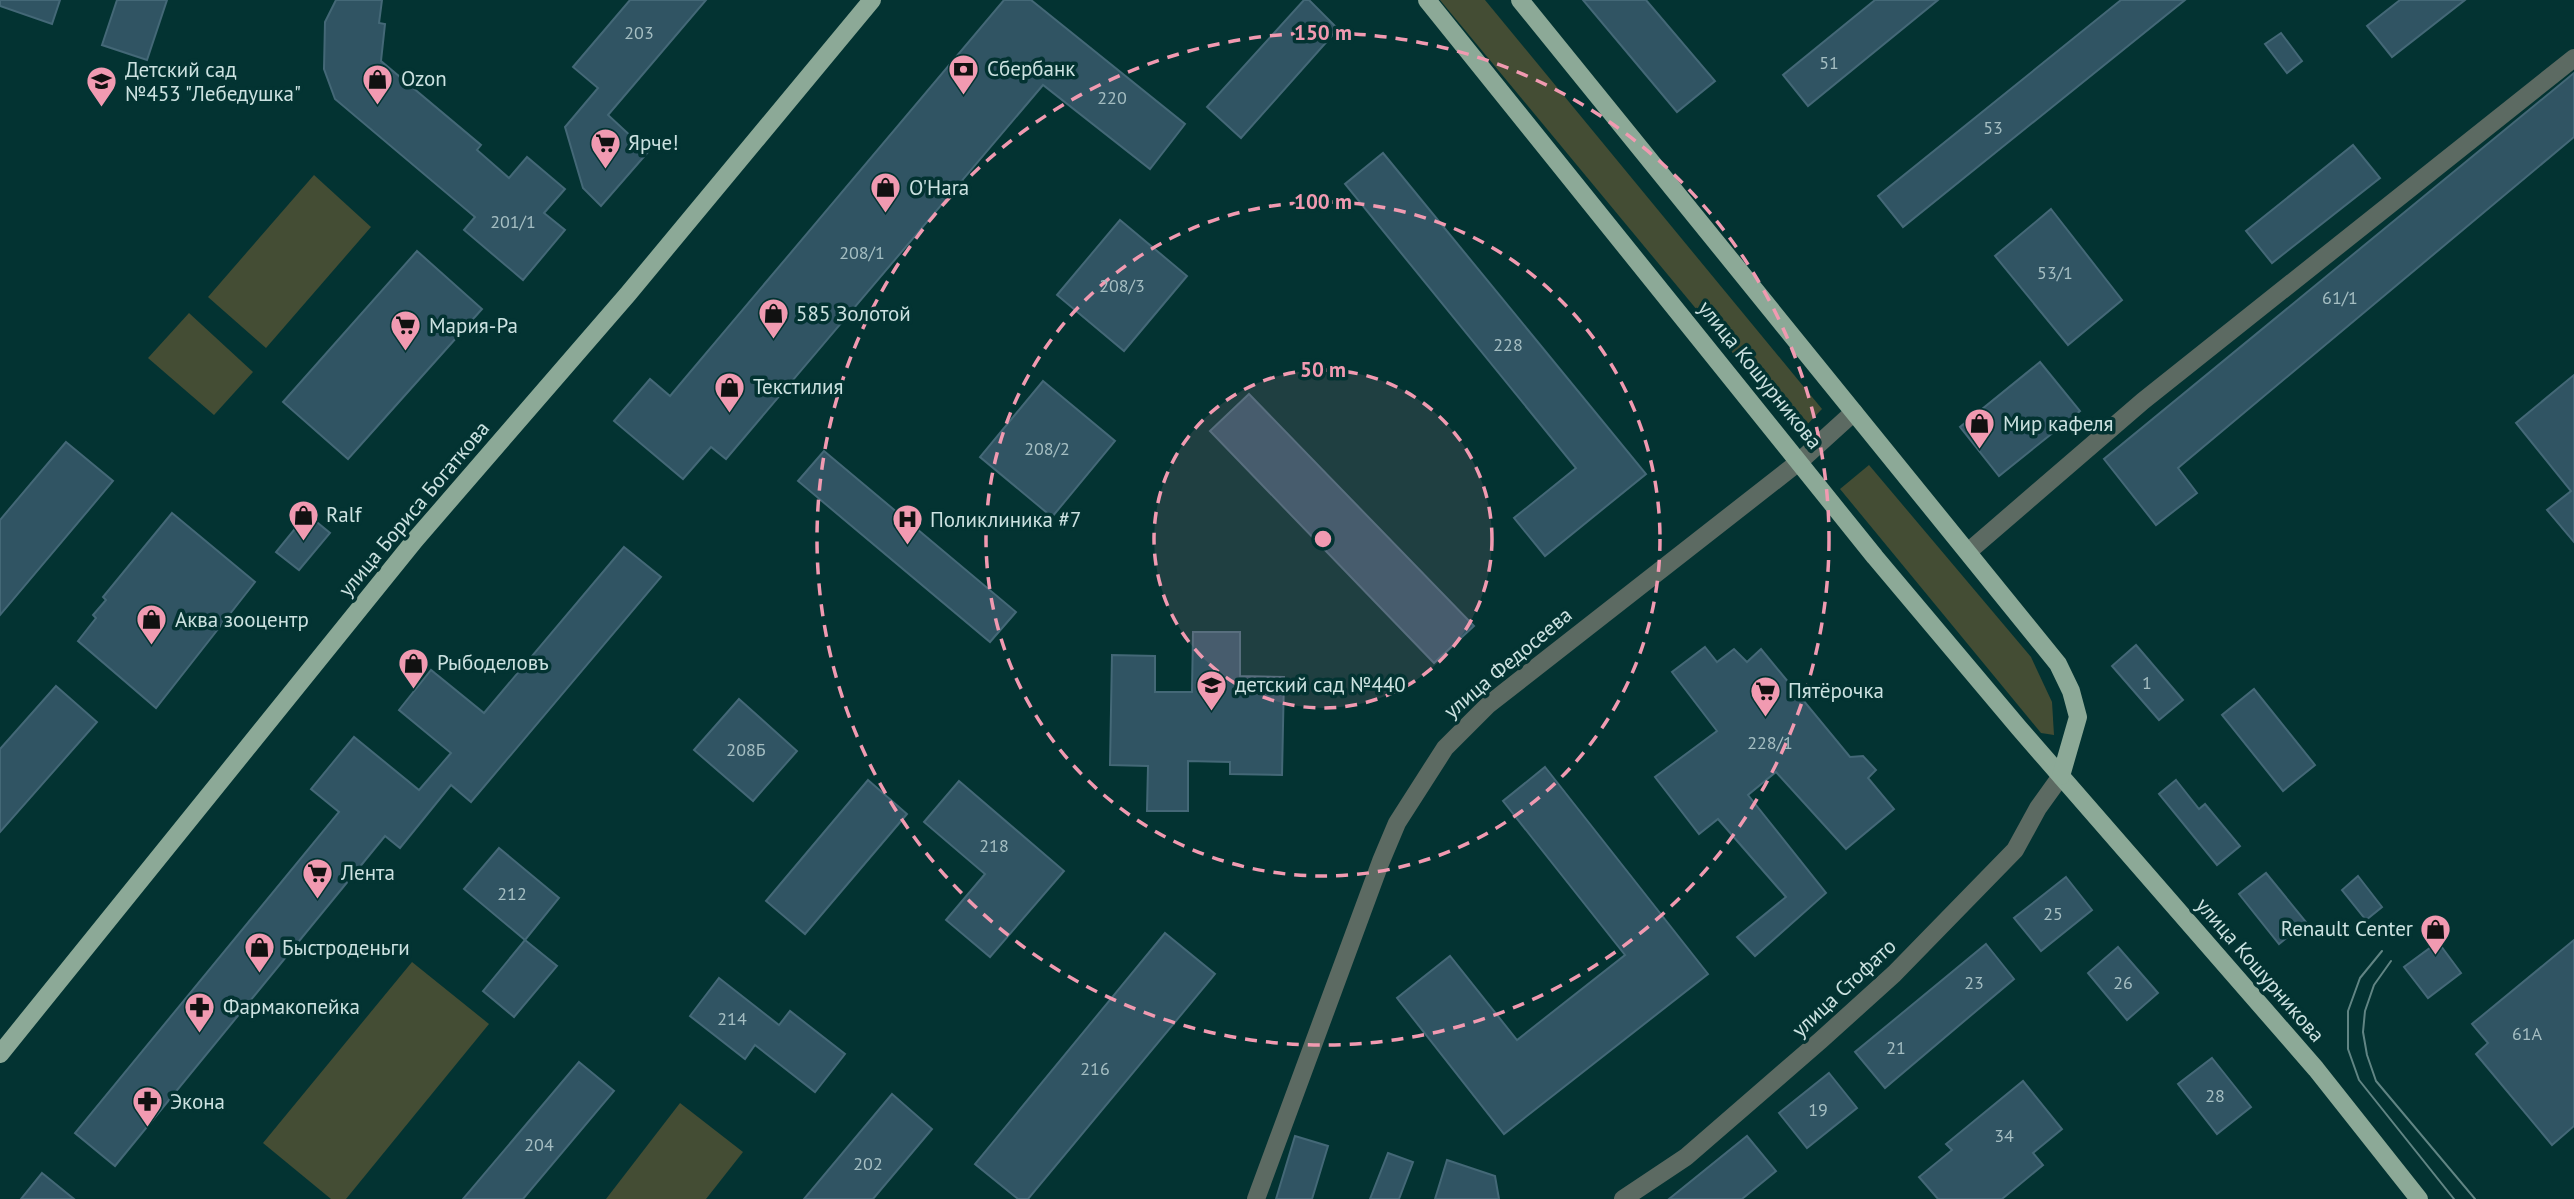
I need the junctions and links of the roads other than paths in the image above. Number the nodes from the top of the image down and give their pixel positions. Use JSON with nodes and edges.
{"nodes":[{"id":1,"x":872,"y":0,"type":"edge"},
{"id":2,"x":1427,"y":0,"type":"edge"},
{"id":3,"x":1520,"y":0,"type":"edge"},
{"id":4,"x":2574,"y":58,"type":"edge"},
{"id":5,"x":1854,"y":412,"type":"junction"},
{"id":6,"x":1800,"y":461,"type":"junction"},
{"id":7,"x":1969,"y":551,"type":"junction"},
{"id":8,"x":2061,"y":776,"type":"junction"},
{"id":9,"x":0,"y":1054,"type":"edge"},
{"id":10,"x":1256,"y":1199,"type":"edge"},
{"id":11,"x":1623,"y":1199,"type":"edge"},
{"id":12,"x":2418,"y":1199,"type":"edge"}],
"edges":[{"from":1,"to":9,"type":"main road","name":"улица Бориса Богаткова"},
{"from":2,"to":6,"type":"main road","name":"улица Кошурникова"},
{"from":3,"to":5,"type":"main road"},
{"from":4,"to":7,"type":"street"},
{"from":5,"to":6,"type":"street","name":"улица Федосеева"},
{"from":5,"to":7,"type":"main road"},
{"from":6,"to":8,"type":"main road","name":"улица Кошурникова"},
{"from":6,"to":10,"type":"street","name":"улица Федосеева"},
{"from":7,"to":8,"type":"main road"},
{"from":8,"to":11,"type":"street","name":"улица Стофато"},
{"from":8,"to":12,"type":"main road","name":"улица Кошурникова"}]}
